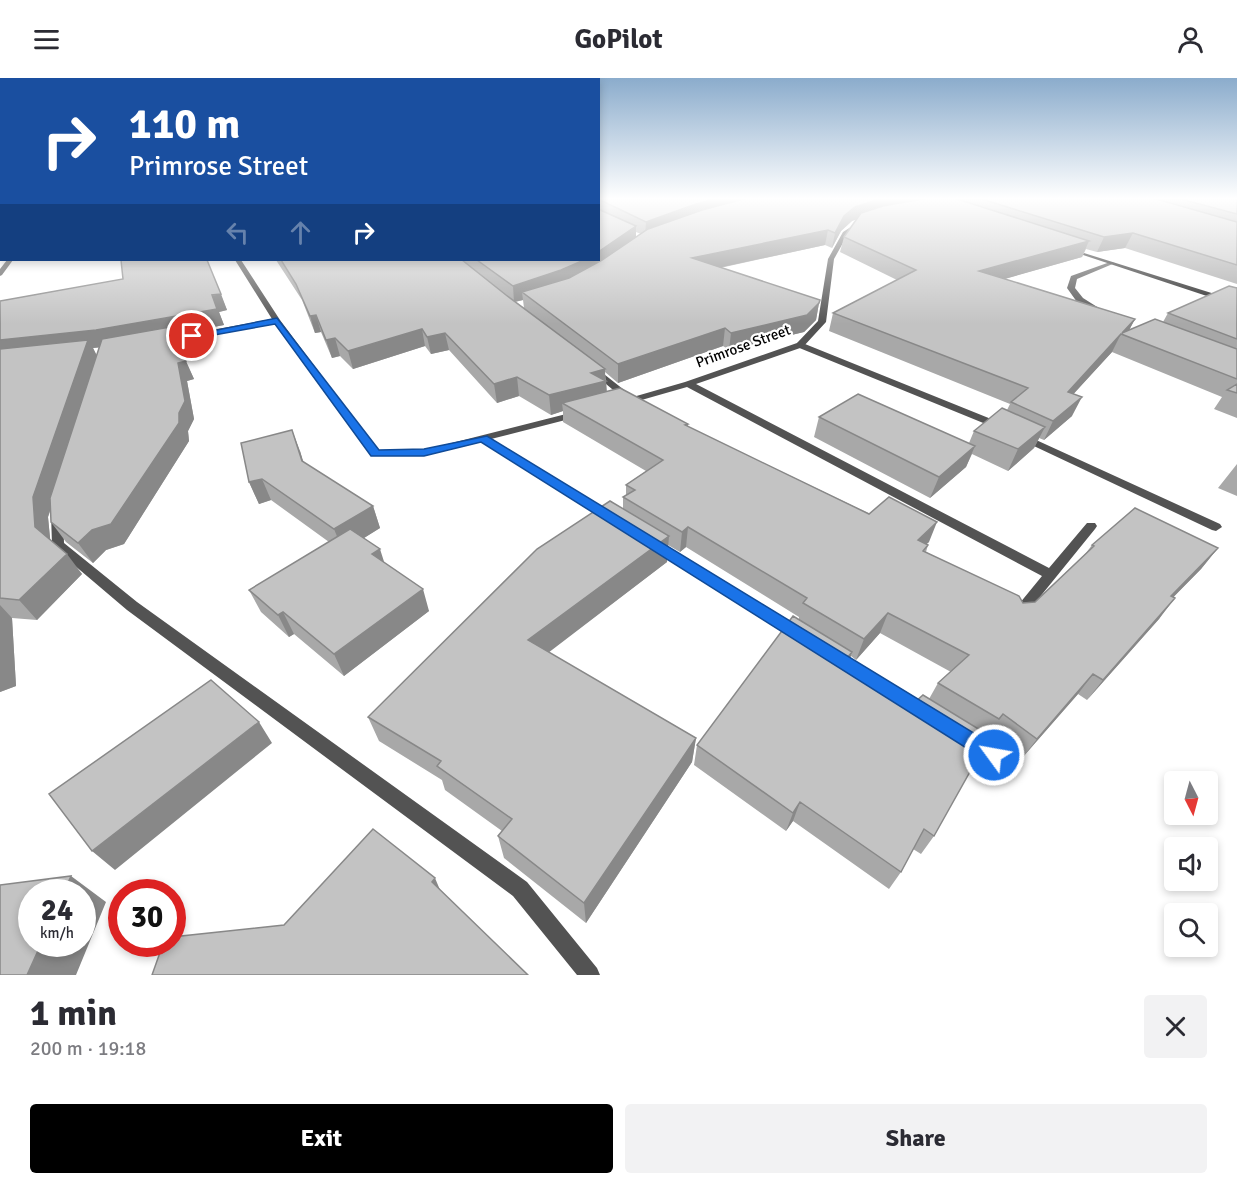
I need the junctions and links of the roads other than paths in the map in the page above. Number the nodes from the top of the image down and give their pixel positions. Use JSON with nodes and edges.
{"nodes":[{"id":1,"x":841,"y":240,"type":"edge"},
{"id":2,"x":1058,"y":245,"type":"edge"},
{"id":3,"x":9,"y":261,"type":"edge"},
{"id":4,"x":239,"y":261,"type":"edge"},
{"id":5,"x":1112,"y":263,"type":"junction"},
{"id":6,"x":0,"y":274,"type":"edge"},
{"id":7,"x":1237,"y":304,"type":"edge"},
{"id":8,"x":1112,"y":318,"type":"edge"},
{"id":9,"x":277,"y":321,"type":"junction"},
{"id":10,"x":152,"y":344,"type":"edge"},
{"id":11,"x":800,"y":345,"type":"junction"},
{"id":12,"x":585,"y":364,"type":"edge"},
{"id":13,"x":688,"y":384,"type":"junction"},
{"id":14,"x":632,"y":400,"type":"junction"},
{"id":15,"x":609,"y":406,"type":"edge"},
{"id":16,"x":586,"y":412,"type":"edge"},
{"id":17,"x":482,"y":438,"type":"junction"},
{"id":18,"x":63,"y":495,"type":"edge"},
{"id":19,"x":623,"y":525,"type":"edge"},
{"id":20,"x":1091,"y":526,"type":"dead end"},
{"id":21,"x":1216,"y":527,"type":"dead end"},
{"id":22,"x":643,"y":538,"type":"edge"},
{"id":23,"x":1050,"y":574,"type":"junction"},
{"id":24,"x":1016,"y":617,"type":"edge"},
{"id":25,"x":913,"y":705,"type":"edge"},
{"id":26,"x":963,"y":736,"type":"edge"},
{"id":27,"x":994,"y":755,"type":"dead end"},
{"id":28,"x":590,"y":975,"type":"edge"}],
"edges":[{"from":1,"to":11,"type":"street","name":"Primrose Street"},
{"from":2,"to":5,"type":"main road"},
{"from":3,"to":6,"type":"street"},
{"from":4,"to":9,"type":"street"},
{"from":5,"to":7,"type":"main road"},
{"from":5,"to":8,"type":"street"},
{"from":9,"to":10,"type":"street"},
{"from":9,"to":17,"type":"street"},
{"from":11,"to":13,"type":"street","name":"Primrose Street"},
{"from":11,"to":21,"type":"street"},
{"from":12,"to":14,"type":"street"},
{"from":13,"to":14,"type":"street","name":"Primrose Street"},
{"from":13,"to":23,"type":"street"},
{"from":14,"to":15,"type":"street","name":"Primrose Street"},
{"from":16,"to":17,"type":"street"},
{"from":17,"to":19,"type":"street"},
{"from":18,"to":28,"type":"street"},
{"from":20,"to":23,"type":"street"},
{"from":22,"to":25,"type":"street"},
{"from":23,"to":24,"type":"street"},
{"from":26,"to":27,"type":"street"}]}
